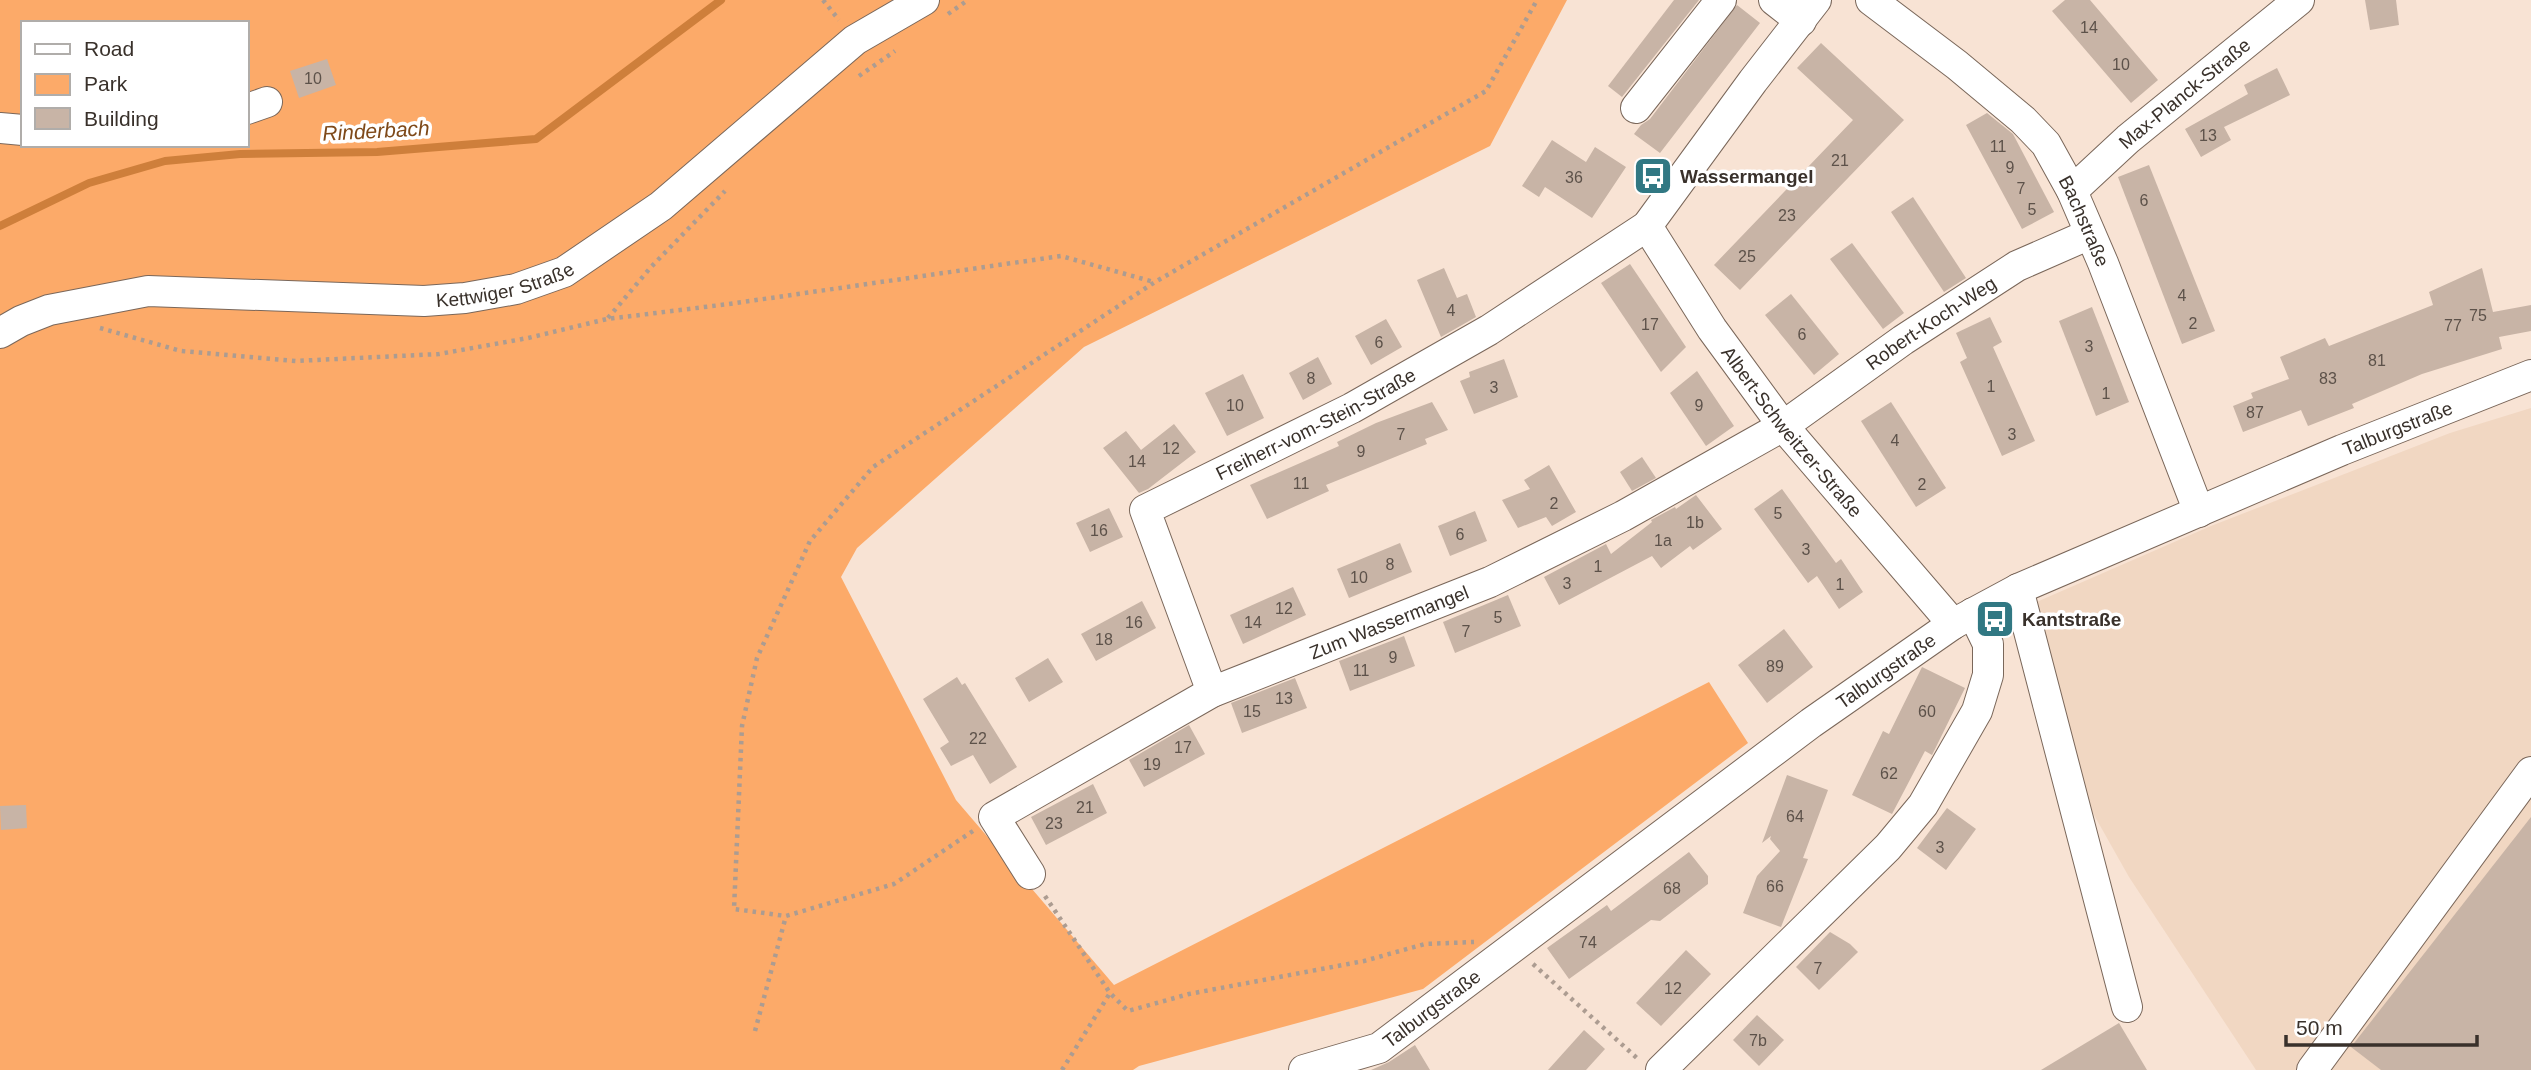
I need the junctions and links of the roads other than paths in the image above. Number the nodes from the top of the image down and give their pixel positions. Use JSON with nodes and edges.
{"nodes":[{"id":1,"x":1721,"y":0,"type":"edge"},
{"id":2,"x":1774,"y":0,"type":"edge"},
{"id":3,"x":1871,"y":0,"type":"edge"},
{"id":4,"x":2299,"y":0,"type":"edge"},
{"id":5,"x":931,"y":10,"type":"edge"},
{"id":6,"x":1808,"y":10,"type":"edge"},
{"id":7,"x":1636,"y":108,"type":"dead end"},
{"id":8,"x":0,"y":128,"type":"edge"},
{"id":9,"x":21,"y":131,"type":"edge"},
{"id":10,"x":2072,"y":191,"type":"junction"},
{"id":11,"x":1647,"y":226,"type":"junction"},
{"id":12,"x":2090,"y":234,"type":"junction"},
{"id":13,"x":0,"y":333,"type":"edge"},
{"id":14,"x":2531,"y":375,"type":"edge"},
{"id":15,"x":1783,"y":426,"type":"junction"},
{"id":16,"x":2199,"y":512,"type":"junction"},
{"id":17,"x":2018,"y":589,"type":"junction"},
{"id":18,"x":1963,"y":619,"type":"junction"},
{"id":19,"x":1212,"y":692,"type":"junction"},
{"id":20,"x":2531,"y":772,"type":"edge"},
{"id":21,"x":1030,"y":874,"type":"road end"},
{"id":22,"x":2127,"y":1007,"type":"dead end"},
{"id":23,"x":1652,"y":1067,"type":"edge"},
{"id":24,"x":1304,"y":1070,"type":"edge"},
{"id":25,"x":2312,"y":1070,"type":"edge"}],
"edges":[{"from":1,"to":7,"type":"street"},
{"from":2,"to":6,"type":"street"},
{"from":3,"to":10,"type":"street","name":"Bachstraße"},
{"from":4,"to":10,"type":"street","name":"Max-Planck-Straße"},
{"from":5,"to":13,"type":"street","name":"Kettwiger Straße"},
{"from":6,"to":11,"type":"street"},
{"from":8,"to":9,"type":"street"},
{"from":10,"to":12,"type":"street","name":"Bachstraße"},
{"from":11,"to":15,"type":"street","name":"Albert-Schweitzer-Straße"},
{"from":11,"to":19,"type":"street","name":"Freiherr-vom-Stein-Straße"},
{"from":12,"to":15,"type":"street","name":"Robert-Koch-Weg"},
{"from":12,"to":16,"type":"street","name":"Bachstraße"},
{"from":14,"to":16,"type":"street","name":"Talburgstraße"},
{"from":15,"to":18,"type":"street","name":"Albert-Schweitzer-Straße"},
{"from":15,"to":19,"type":"street","name":"Zum Wassermangel"},
{"from":16,"to":17,"type":"street","name":"Talburgstraße"},
{"from":17,"to":18,"type":"street","name":"Talburgstraße"},
{"from":17,"to":22,"type":"street"},
{"from":18,"to":23,"type":"street"},
{"from":18,"to":24,"type":"street","name":"Talburgstraße"},
{"from":19,"to":21,"type":"street","name":"Zum Wassermangel"},
{"from":20,"to":25,"type":"street"}]}
